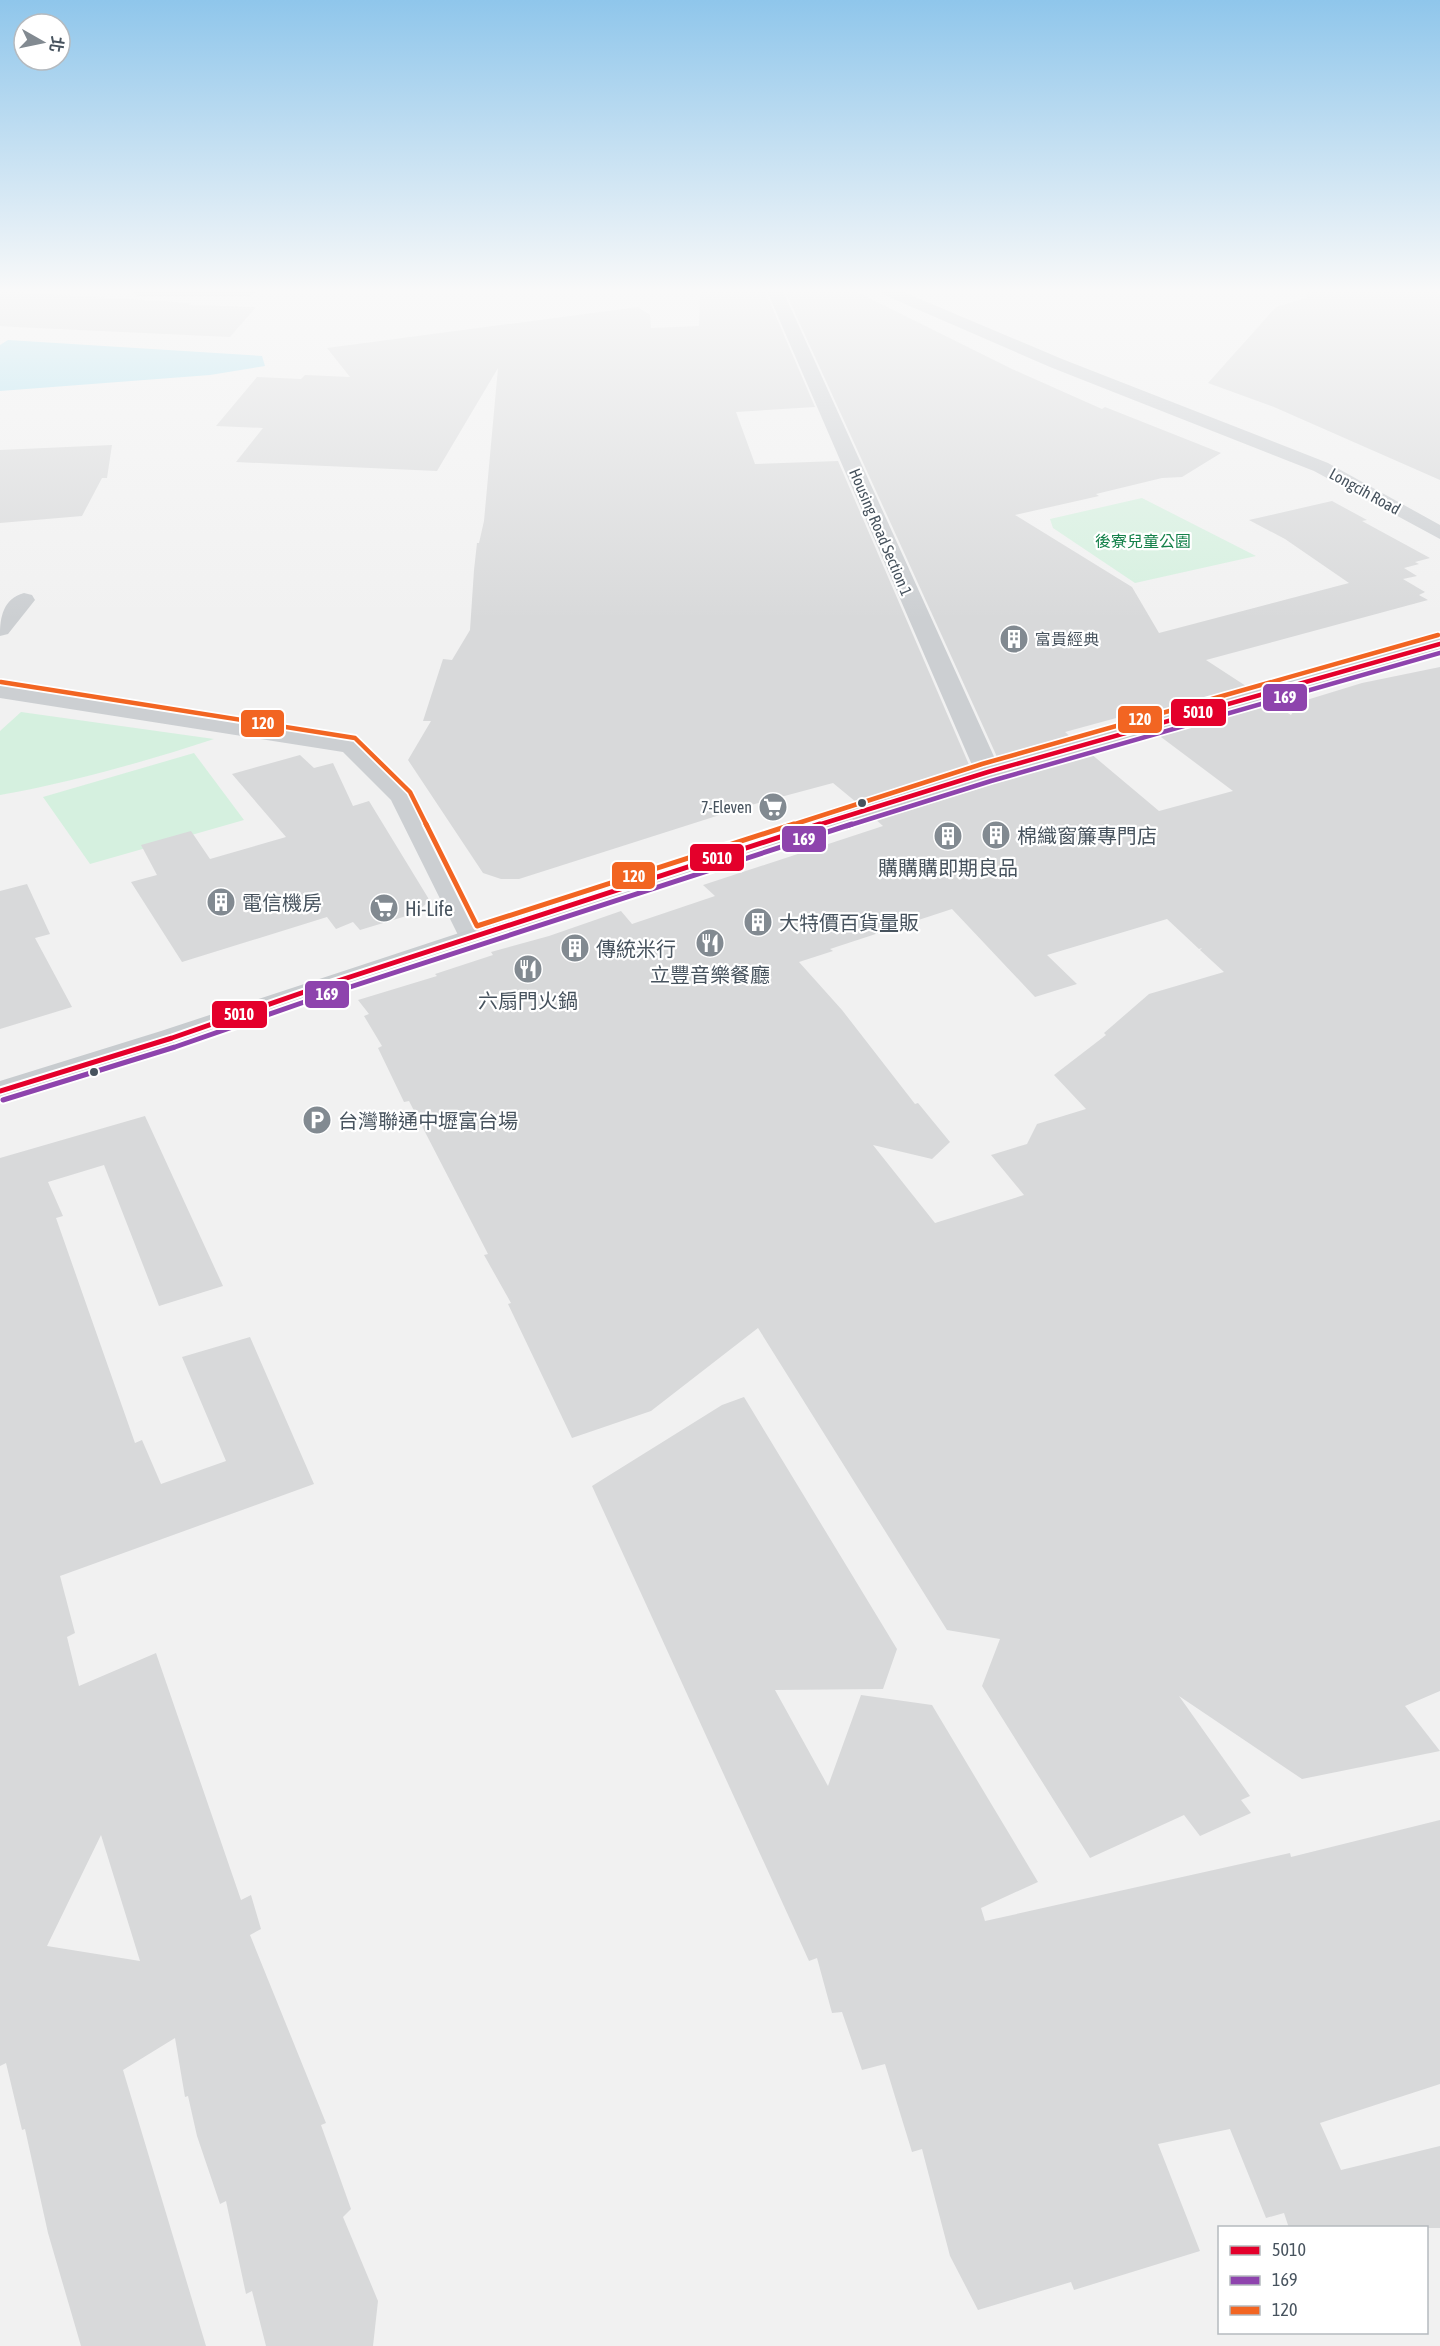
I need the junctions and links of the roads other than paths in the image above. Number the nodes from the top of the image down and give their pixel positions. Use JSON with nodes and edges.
{"nodes":[{"id":1,"x":823,"y":400,"type":"edge"},
{"id":2,"x":1151,"y":400,"type":"edge"},
{"id":3,"x":1192,"y":400,"type":"edge"},
{"id":4,"x":1261,"y":426,"type":"junction"},
{"id":5,"x":1234,"y":433,"type":"junction"},
{"id":6,"x":1341,"y":458,"type":"dead end"},
{"id":7,"x":1440,"y":533,"type":"edge"},
{"id":8,"x":24,"y":600,"type":"dead end"},
{"id":9,"x":0,"y":629,"type":"edge"},
{"id":10,"x":1440,"y":644,"type":"edge"},
{"id":11,"x":0,"y":691,"type":"edge"},
{"id":12,"x":987,"y":772,"type":"junction"},
{"id":13,"x":472,"y":937,"type":"junction"},
{"id":14,"x":0,"y":1091,"type":"edge"}],
"edges":[{"from":1,"to":12,"type":"street","name":"Housing Road Section 1"},
{"from":2,"to":5,"type":"street","name":"Longcih Road"},
{"from":3,"to":4,"type":"street","name":"Longcih Road"},
{"from":4,"to":5,"type":"street"},
{"from":4,"to":6,"type":"street","name":"Longcih Road"},
{"from":5,"to":7,"type":"street","name":"Longcih Road"},
{"from":8,"to":9,"type":"street"},
{"from":10,"to":12,"type":"main road"},
{"from":11,"to":13,"type":"street"},
{"from":12,"to":13,"type":"main road"},
{"from":13,"to":14,"type":"main road"}]}
